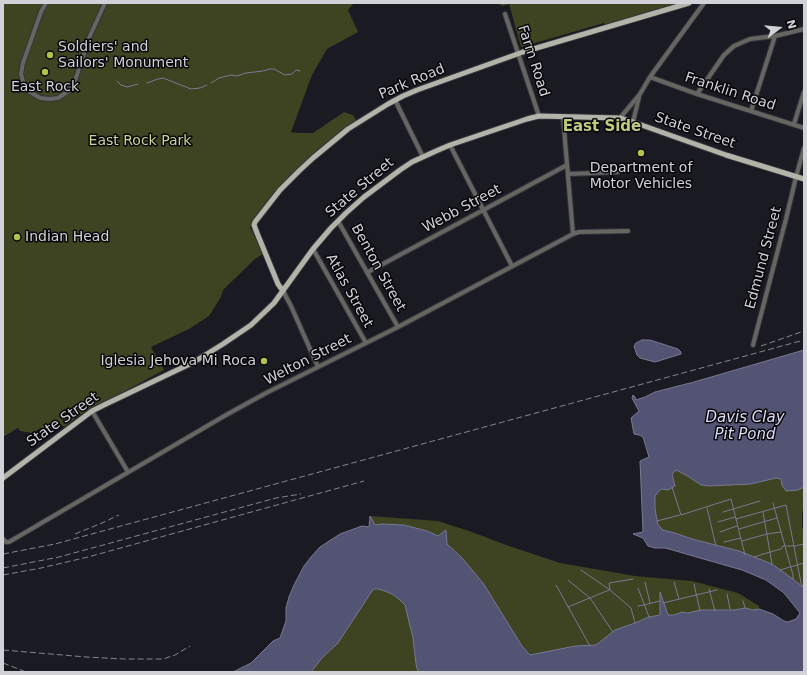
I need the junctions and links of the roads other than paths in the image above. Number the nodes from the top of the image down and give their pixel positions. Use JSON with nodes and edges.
{"nodes":[{"id":1,"x":46,"y":3,"type":"edge"},
{"id":2,"x":106,"y":3,"type":"edge"},
{"id":3,"x":689,"y":3,"type":"edge"},
{"id":4,"x":704,"y":3,"type":"edge"},
{"id":5,"x":505,"y":14,"type":"dead end"},
{"id":6,"x":804,"y":29,"type":"edge"},
{"id":7,"x":775,"y":36,"type":"junction"},
{"id":8,"x":518,"y":54,"type":"junction"},
{"id":9,"x":650,"y":77,"type":"junction"},
{"id":10,"x":804,"y":92,"type":"edge"},
{"id":11,"x":640,"y":94,"type":"junction"},
{"id":12,"x":697,"y":94,"type":"junction"},
{"id":13,"x":395,"y":100,"type":"junction"},
{"id":14,"x":751,"y":111,"type":"junction"},
{"id":15,"x":539,"y":116,"type":"junction"},
{"id":16,"x":564,"y":116,"type":"junction"},
{"id":17,"x":620,"y":118,"type":"junction"},
{"id":18,"x":633,"y":122,"type":"junction"},
{"id":19,"x":794,"y":124,"type":"junction"},
{"id":20,"x":804,"y":128,"type":"edge"},
{"id":21,"x":450,"y":145,"type":"junction"},
{"id":22,"x":804,"y":148,"type":"edge"},
{"id":23,"x":423,"y":157,"type":"junction"},
{"id":24,"x":567,"y":166,"type":"junction"},
{"id":25,"x":618,"y":172,"type":"dead end"},
{"id":26,"x":568,"y":174,"type":"junction"},
{"id":27,"x":796,"y":177,"type":"junction"},
{"id":28,"x":804,"y":179,"type":"edge"},
{"id":29,"x":483,"y":210,"type":"junction"},
{"id":30,"x":338,"y":221,"type":"junction"},
{"id":31,"x":628,"y":231,"type":"dead end"},
{"id":32,"x":573,"y":234,"type":"junction"},
{"id":33,"x":313,"y":249,"type":"junction"},
{"id":34,"x":512,"y":266,"type":"junction"},
{"id":35,"x":368,"y":272,"type":"junction"},
{"id":36,"x":283,"y":291,"type":"junction"},
{"id":37,"x":398,"y":327,"type":"junction"},
{"id":38,"x":366,"y":343,"type":"junction"},
{"id":39,"x":753,"y":345,"type":"dead end"},
{"id":40,"x":318,"y":367,"type":"junction"},
{"id":41,"x":92,"y":411,"type":"junction"},
{"id":42,"x":128,"y":472,"type":"junction"},
{"id":43,"x":3,"y":478,"type":"edge"},
{"id":44,"x":3,"y":539,"type":"edge"}],
"edges":[{"from":1,"to":2,"type":"street"},
{"from":3,"to":8,"type":"main road","name":"Park Road"},
{"from":4,"to":9,"type":"street"},
{"from":5,"to":8,"type":"street","name":"Farm Road"},
{"from":6,"to":7,"type":"street"},
{"from":7,"to":12,"type":"street"},
{"from":7,"to":14,"type":"street"},
{"from":8,"to":13,"type":"main road","name":"Park Road"},
{"from":8,"to":15,"type":"street","name":"Farm Road"},
{"from":9,"to":11,"type":"street"},
{"from":9,"to":12,"type":"street","name":"Franklin Road"},
{"from":10,"to":19,"type":"street"},
{"from":11,"to":17,"type":"street"},
{"from":11,"to":18,"type":"street"},
{"from":12,"to":14,"type":"street","name":"Franklin Road"},
{"from":13,"to":23,"type":"street"},
{"from":13,"to":36,"type":"main road","name":"Park Road"},
{"from":14,"to":19,"type":"street","name":"Franklin Road"},
{"from":15,"to":16,"type":"main road","name":"State Street"},
{"from":15,"to":21,"type":"main road","name":"State Street"},
{"from":16,"to":17,"type":"main road","name":"State Street"},
{"from":16,"to":24,"type":"street"},
{"from":17,"to":18,"type":"main road","name":"State Street"},
{"from":18,"to":27,"type":"main road","name":"State Street"},
{"from":19,"to":20,"type":"street","name":"Franklin Road"},
{"from":21,"to":23,"type":"main road","name":"State Street"},
{"from":21,"to":29,"type":"street"},
{"from":22,"to":27,"type":"street","name":"Edmund Street"},
{"from":23,"to":30,"type":"main road","name":"State Street"},
{"from":24,"to":26,"type":"street"},
{"from":24,"to":29,"type":"street","name":"Webb Street"},
{"from":25,"to":26,"type":"street"},
{"from":26,"to":32,"type":"street"},
{"from":27,"to":28,"type":"main road","name":"State Street"},
{"from":27,"to":39,"type":"street","name":"Edmund Street"},
{"from":29,"to":34,"type":"street"},
{"from":29,"to":35,"type":"street","name":"Webb Street"},
{"from":30,"to":33,"type":"main road","name":"State Street"},
{"from":30,"to":35,"type":"street","name":"Benton Street"},
{"from":31,"to":32,"type":"street","name":"Welton Street"},
{"from":32,"to":34,"type":"street","name":"Welton Street"},
{"from":33,"to":36,"type":"main road","name":"State Street"},
{"from":33,"to":38,"type":"street","name":"Atlas Street"},
{"from":34,"to":37,"type":"street","name":"Welton Street"},
{"from":35,"to":37,"type":"street","name":"Benton Street"},
{"from":36,"to":40,"type":"street"},
{"from":36,"to":41,"type":"main road","name":"State Street"},
{"from":37,"to":38,"type":"street","name":"Welton Street"},
{"from":38,"to":40,"type":"street","name":"Welton Street"},
{"from":40,"to":42,"type":"street","name":"Welton Street"},
{"from":41,"to":42,"type":"street"},
{"from":41,"to":43,"type":"main road","name":"State Street"},
{"from":42,"to":44,"type":"street","name":"Welton Street"}]}
